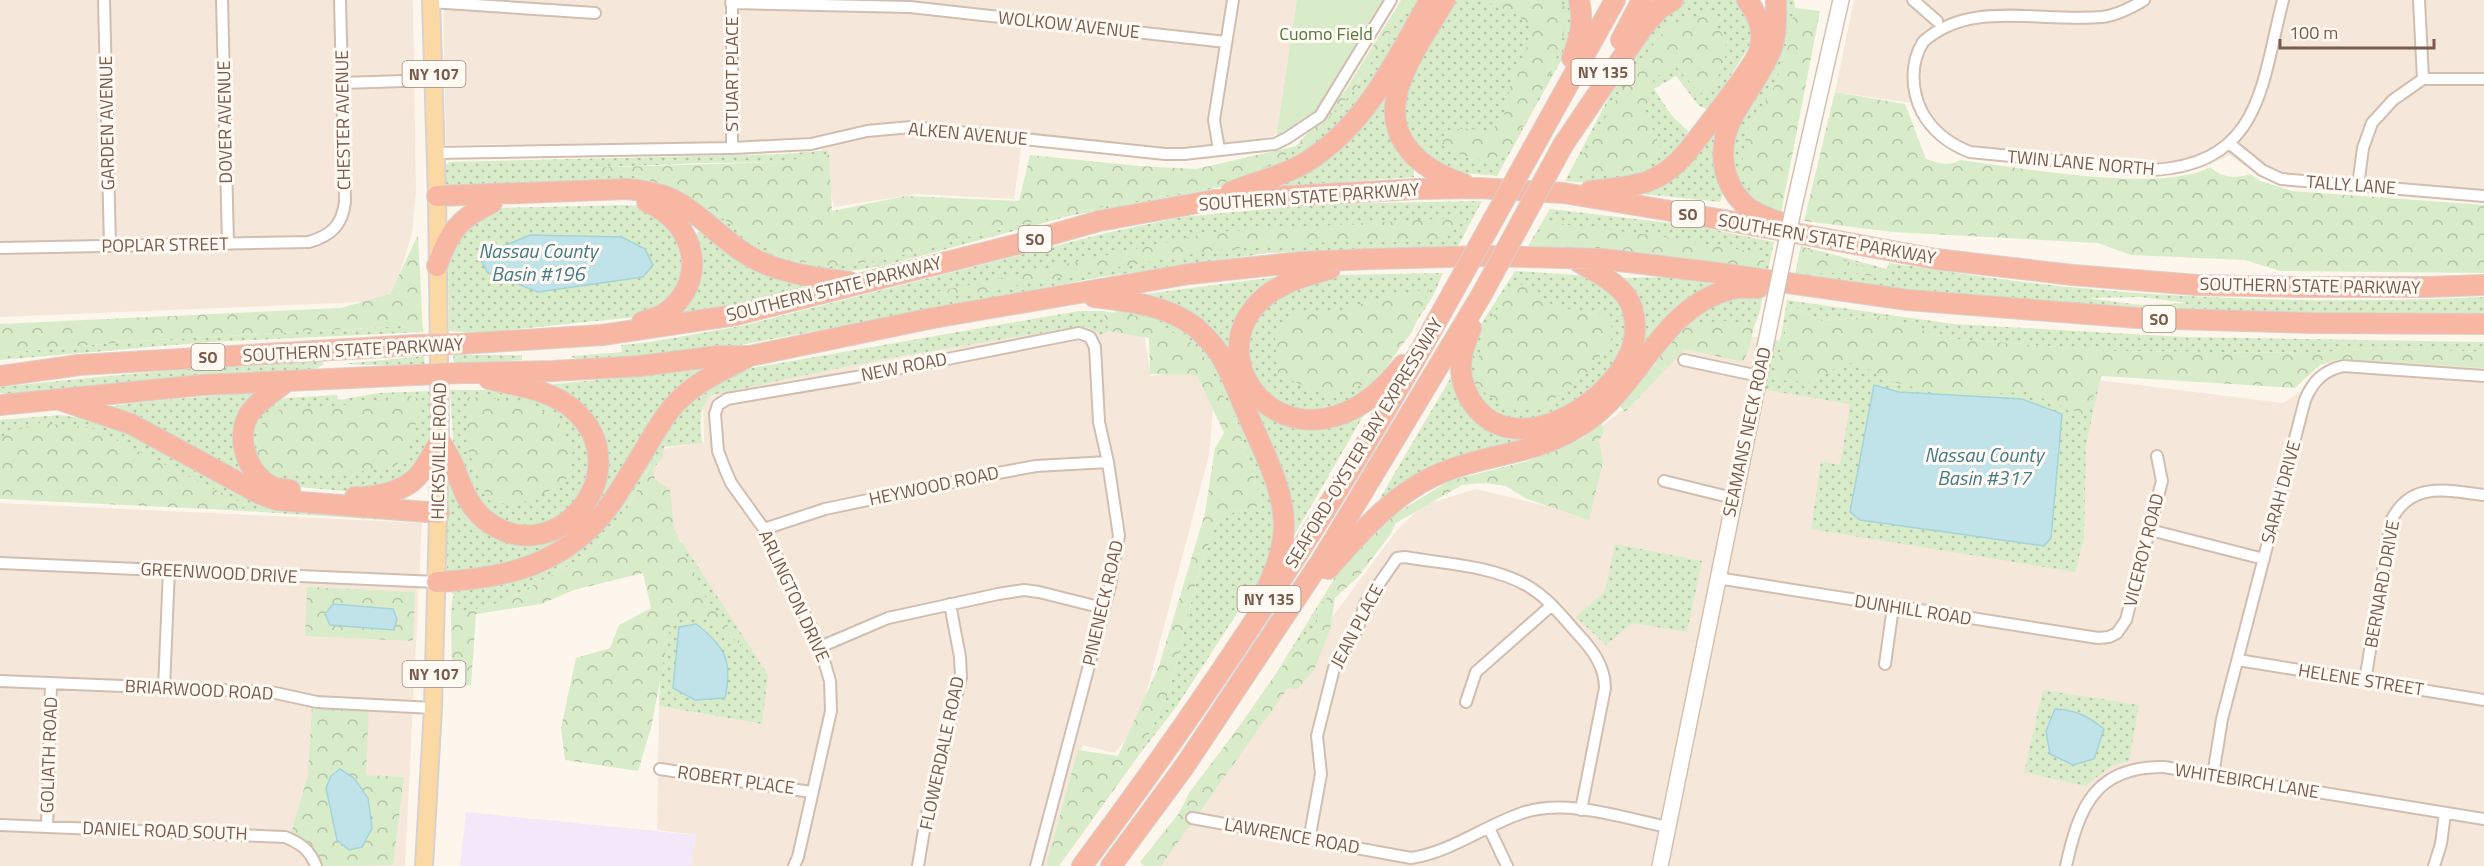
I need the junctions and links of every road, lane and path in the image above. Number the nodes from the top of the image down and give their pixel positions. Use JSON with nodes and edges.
{"nodes":[{"id":1,"x":104,"y":0,"type":"edge"},
{"id":2,"x":222,"y":0,"type":"edge"},
{"id":3,"x":340,"y":0,"type":"edge"},
{"id":4,"x":1233,"y":0,"type":"edge"},
{"id":5,"x":1391,"y":0,"type":"edge"},
{"id":6,"x":1430,"y":0,"type":"edge"},
{"id":7,"x":1445,"y":0,"type":"edge"},
{"id":8,"x":1579,"y":0,"type":"edge"},
{"id":9,"x":1616,"y":0,"type":"edge"},
{"id":10,"x":1642,"y":0,"type":"edge"},
{"id":11,"x":1673,"y":0,"type":"edge"},
{"id":12,"x":1747,"y":0,"type":"edge"},
{"id":13,"x":1776,"y":0,"type":"edge"},
{"id":14,"x":1841,"y":0,"type":"edge"},
{"id":15,"x":1913,"y":0,"type":"edge"},
{"id":16,"x":2144,"y":0,"type":"edge"},
{"id":17,"x":2283,"y":0,"type":"edge"},
{"id":18,"x":2419,"y":0,"type":"edge"},
{"id":19,"x":431,"y":1,"type":"edge"},
{"id":20,"x":732,"y":1,"type":"edge"},
{"id":21,"x":2019,"y":5,"type":"dead end"},
{"id":22,"x":595,"y":14,"type":"dead end"},
{"id":23,"x":1226,"y":42,"type":"junction"},
{"id":24,"x":2423,"y":79,"type":"junction"},
{"id":25,"x":2484,"y":79,"type":"edge"},
{"id":26,"x":434,"y":80,"type":"junction"},
{"id":27,"x":342,"y":83,"type":"junction"},
{"id":28,"x":1538,"y":140,"type":"junction"},
{"id":29,"x":2229,"y":143,"type":"junction"},
{"id":30,"x":1563,"y":145,"type":"junction"},
{"id":31,"x":732,"y":148,"type":"junction"},
{"id":32,"x":1219,"y":150,"type":"junction"},
{"id":33,"x":435,"y":153,"type":"junction"},
{"id":34,"x":2358,"y":186,"type":"junction"},
{"id":35,"x":1478,"y":188,"type":"junction"},
{"id":36,"x":1564,"y":194,"type":"junction"},
{"id":37,"x":2484,"y":196,"type":"edge"},
{"id":38,"x":437,"y":199,"type":"junction"},
{"id":39,"x":1214,"y":200,"type":"junction"},
{"id":40,"x":492,"y":203,"type":"junction"},
{"id":41,"x":328,"y":234,"type":"joint"},
{"id":42,"x":1812,"y":236,"type":"junction"},
{"id":43,"x":228,"y":243,"type":"junction"},
{"id":44,"x":110,"y":246,"type":"junction"},
{"id":45,"x":0,"y":248,"type":"edge"},
{"id":46,"x":1571,"y":258,"type":"junction"},
{"id":47,"x":1370,"y":259,"type":"junction"},
{"id":48,"x":437,"y":266,"type":"junction"},
{"id":49,"x":858,"y":284,"type":"junction"},
{"id":50,"x":2484,"y":285,"type":"edge"},
{"id":51,"x":1836,"y":291,"type":"junction"},
{"id":52,"x":1070,"y":294,"type":"junction"},
{"id":53,"x":1482,"y":294,"type":"junction"},
{"id":54,"x":1438,"y":321,"type":"junction"},
{"id":55,"x":2484,"y":324,"type":"edge"},
{"id":56,"x":602,"y":335,"type":"junction"},
{"id":57,"x":1090,"y":337,"type":"joint"},
{"id":58,"x":750,"y":356,"type":"junction"},
{"id":59,"x":1684,"y":360,"type":"dead end"},
{"id":60,"x":463,"y":373,"type":"junction"},
{"id":61,"x":0,"y":376,"type":"edge"},
{"id":62,"x":1759,"y":376,"type":"junction"},
{"id":63,"x":2484,"y":376,"type":"edge"},
{"id":64,"x":287,"y":381,"type":"junction"},
{"id":65,"x":58,"y":399,"type":"junction"},
{"id":66,"x":0,"y":405,"type":"edge"},
{"id":67,"x":718,"y":405,"type":"joint"},
{"id":68,"x":440,"y":441,"type":"junction"},
{"id":69,"x":2157,"y":456,"type":"dead end"},
{"id":70,"x":1108,"y":462,"type":"junction"},
{"id":71,"x":1664,"y":481,"type":"dead end"},
{"id":72,"x":2484,"y":495,"type":"edge"},
{"id":73,"x":1733,"y":498,"type":"junction"},
{"id":74,"x":439,"y":513,"type":"junction"},
{"id":75,"x":764,"y":529,"type":"junction"},
{"id":76,"x":2150,"y":530,"type":"junction"},
{"id":77,"x":2264,"y":559,"type":"junction"},
{"id":78,"x":0,"y":563,"type":"edge"},
{"id":79,"x":169,"y":570,"type":"junction"},
{"id":80,"x":1717,"y":578,"type":"junction"},
{"id":81,"x":437,"y":582,"type":"junction"},
{"id":82,"x":950,"y":604,"type":"junction"},
{"id":83,"x":1552,"y":605,"type":"junction"},
{"id":84,"x":1893,"y":607,"type":"junction"},
{"id":85,"x":1103,"y":608,"type":"junction"},
{"id":86,"x":1284,"y":618,"type":"junction"},
{"id":87,"x":1252,"y":623,"type":"junction"},
{"id":88,"x":2109,"y":637,"type":"joint"},
{"id":89,"x":820,"y":647,"type":"junction"},
{"id":90,"x":2238,"y":660,"type":"junction"},
{"id":91,"x":1886,"y":664,"type":"dead end"},
{"id":92,"x":0,"y":681,"type":"edge"},
{"id":93,"x":2365,"y":681,"type":"junction"},
{"id":94,"x":51,"y":683,"type":"junction"},
{"id":95,"x":164,"y":688,"type":"junction"},
{"id":96,"x":2484,"y":700,"type":"edge"},
{"id":97,"x":1466,"y":702,"type":"dead end"},
{"id":98,"x":433,"y":708,"type":"junction"},
{"id":99,"x":660,"y":769,"type":"dead end"},
{"id":100,"x":2213,"y":775,"type":"junction"},
{"id":101,"x":811,"y":792,"type":"junction"},
{"id":102,"x":1581,"y":810,"type":"junction"},
{"id":103,"x":2445,"y":813,"type":"junction"},
{"id":104,"x":1192,"y":818,"type":"dead end"},
{"id":105,"x":2484,"y":819,"type":"edge"},
{"id":106,"x":0,"y":825,"type":"edge"},
{"id":107,"x":46,"y":826,"type":"junction"},
{"id":108,"x":1668,"y":827,"type":"junction"},
{"id":109,"x":1489,"y":828,"type":"junction"},
{"id":110,"x":1309,"y":840,"type":"junction"},
{"id":111,"x":316,"y":866,"type":"edge"},
{"id":112,"x":424,"y":866,"type":"edge"},
{"id":113,"x":794,"y":866,"type":"edge"},
{"id":114,"x":918,"y":866,"type":"edge"},
{"id":115,"x":1036,"y":866,"type":"edge"},
{"id":116,"x":1082,"y":866,"type":"edge"},
{"id":117,"x":1112,"y":866,"type":"edge"},
{"id":118,"x":1507,"y":866,"type":"edge"},
{"id":119,"x":1660,"y":866,"type":"edge"},
{"id":120,"x":2066,"y":866,"type":"edge"},
{"id":121,"x":2434,"y":866,"type":"edge"}],
"edges":[{"from":1,"to":44,"type":"street","name":"GARDEN AVENUE"},
{"from":2,"to":43,"type":"street","name":"DOVER AVENUE"},
{"from":3,"to":27,"type":"street","name":"CHESTER AVENUE"},
{"from":4,"to":23,"type":"street"},
{"from":5,"to":32,"type":"street","name":"ALKEN AVENUE"},
{"from":6,"to":39,"type":"highway"},
{"from":7,"to":35,"type":"highway"},
{"from":8,"to":28,"type":"highway"},
{"from":9,"to":28,"type":"highway","name":"SEAFORD-OYSTER BAY EXPRESSWAY","number":"NY 135"},
{"from":10,"to":30,"type":"highway","name":"SEAFORD-OYSTER BAY EXPRESSWAY","number":"NY 135"},
{"from":11,"to":30,"type":"highway"},
{"from":12,"to":36,"type":"highway"},
{"from":13,"to":42,"type":"highway"},
{"from":14,"to":62,"type":"main road","name":"SEAMANS NECK ROAD","bridge":true},
{"from":15,"to":29,"type":"street","name":"TWIN LANE NORTH"},
{"from":16,"to":21,"type":"street"},
{"from":17,"to":29,"type":"street","name":"TWIN LANE NORTH"},
{"from":18,"to":24,"type":"street"},
{"from":19,"to":22,"type":"street"},
{"from":19,"to":26,"type":"main road","name":"HICKSVILLE ROAD","number":"NY 107"},
{"from":20,"to":23,"type":"street","name":"WOLKOW AVENUE"},
{"from":20,"to":31,"type":"street","name":"STUART PLACE"},
{"from":23,"to":32,"type":"street"},
{"from":24,"to":25,"type":"street"},
{"from":24,"to":34,"type":"street"},
{"from":26,"to":27,"type":"street"},
{"from":26,"to":33,"type":"main road","name":"HICKSVILLE ROAD","number":"NY 107"},
{"from":27,"to":41,"type":"street","name":"CHESTER AVENUE"},
{"from":28,"to":54,"type":"highway","name":"SEAFORD-OYSTER BAY EXPRESSWAY","number":"NY 135","bridge":true},
{"from":29,"to":34,"type":"street","name":"TALLY LANE"},
{"from":30,"to":53,"type":"highway","name":"SEAFORD-OYSTER BAY EXPRESSWAY","number":"NY 135","bridge":true},
{"from":31,"to":32,"type":"street","name":"ALKEN AVENUE"},
{"from":31,"to":33,"type":"street","name":"ALKEN AVENUE"},
{"from":33,"to":38,"type":"main road","name":"HICKSVILLE ROAD","number":"NY 107"},
{"from":34,"to":37,"type":"street","name":"TALLY LANE"},
{"from":35,"to":36,"type":"highway","name":"SOUTHERN STATE PARKWAY","number":"SO"},
{"from":35,"to":39,"type":"highway","name":"SOUTHERN STATE PARKWAY","number":"SO"},
{"from":36,"to":42,"type":"highway","name":"SOUTHERN STATE PARKWAY","number":"SO"},
{"from":38,"to":40,"type":"highway"},
{"from":38,"to":48,"type":"main road","name":"HICKSVILLE ROAD","number":"NY 107"},
{"from":38,"to":49,"type":"highway"},
{"from":39,"to":49,"type":"highway","name":"SOUTHERN STATE PARKWAY","number":"SO"},
{"from":40,"to":48,"type":"highway"},
{"from":40,"to":56,"type":"highway"},
{"from":41,"to":43,"type":"street","name":"POPLAR STREET"},
{"from":42,"to":50,"type":"highway","name":"SOUTHERN STATE PARKWAY","number":"SO"},
{"from":43,"to":44,"type":"street","name":"POPLAR STREET"},
{"from":44,"to":45,"type":"street","name":"POPLAR STREET"},
{"from":46,"to":47,"type":"highway","name":"SOUTHERN STATE PARKWAY","number":"SO"},
{"from":46,"to":51,"type":"highway","name":"SOUTHERN STATE PARKWAY","number":"SO"},
{"from":46,"to":53,"type":"highway"},
{"from":47,"to":52,"type":"highway","name":"SOUTHERN STATE PARKWAY","number":"SO"},
{"from":47,"to":54,"type":"highway"},
{"from":48,"to":68,"type":"main road","name":"HICKSVILLE ROAD","number":"NY 107"},
{"from":49,"to":56,"type":"highway","name":"SOUTHERN STATE PARKWAY","number":"SO"},
{"from":51,"to":55,"type":"highway","name":"SOUTHERN STATE PARKWAY","number":"SO"},
{"from":51,"to":86,"type":"highway"},
{"from":52,"to":58,"type":"highway","name":"SOUTHERN STATE PARKWAY","number":"SO"},
{"from":52,"to":87,"type":"highway"},
{"from":53,"to":86,"type":"highway","name":"SEAFORD-OYSTER BAY EXPRESSWAY","number":"NY 135"},
{"from":54,"to":87,"type":"highway","name":"SEAFORD-OYSTER BAY EXPRESSWAY","number":"NY 135"},
{"from":56,"to":61,"type":"highway","name":"SOUTHERN STATE PARKWAY","number":"SO","bridge":true},
{"from":57,"to":67,"type":"street","name":"NEW ROAD"},
{"from":57,"to":70,"type":"street","name":"PINENECK ROAD"},
{"from":58,"to":60,"type":"highway","name":"SOUTHERN STATE PARKWAY","number":"SO"},
{"from":58,"to":81,"type":"highway"},
{"from":59,"to":62,"type":"street"},
{"from":60,"to":64,"type":"highway","name":"SOUTHERN STATE PARKWAY","number":"SO","bridge":true},
{"from":60,"to":68,"type":"highway"},
{"from":62,"to":73,"type":"main road","name":"SEAMANS NECK ROAD"},
{"from":63,"to":77,"type":"street","name":"SARAH DRIVE"},
{"from":64,"to":65,"type":"highway","name":"SOUTHERN STATE PARKWAY","number":"SO"},
{"from":64,"to":68,"type":"highway"},
{"from":65,"to":66,"type":"highway","name":"SOUTHERN STATE PARKWAY","number":"SO"},
{"from":65,"to":74,"type":"highway"},
{"from":67,"to":75,"type":"street","name":"ARLINGTON DRIVE"},
{"from":68,"to":74,"type":"main road","name":"HICKSVILLE ROAD","number":"NY 107"},
{"from":69,"to":76,"type":"street","name":"VICEROY ROAD"},
{"from":70,"to":75,"type":"street","name":"HEYWOOD ROAD"},
{"from":70,"to":85,"type":"street","name":"PINENECK ROAD"},
{"from":71,"to":73,"type":"street"},
{"from":72,"to":93,"type":"street","name":"BERNARD DRIVE"},
{"from":73,"to":80,"type":"main road","name":"SEAMANS NECK ROAD"},
{"from":74,"to":81,"type":"main road","name":"HICKSVILLE ROAD","number":"NY 107"},
{"from":75,"to":89,"type":"street","name":"ARLINGTON DRIVE"},
{"from":76,"to":77,"type":"street"},
{"from":76,"to":88,"type":"street","name":"VICEROY ROAD"},
{"from":77,"to":90,"type":"street","name":"SARAH DRIVE"},
{"from":78,"to":79,"type":"street","name":"GREENWOOD DRIVE"},
{"from":79,"to":81,"type":"street","name":"GREENWOOD DRIVE"},
{"from":79,"to":95,"type":"street"},
{"from":80,"to":84,"type":"street","name":"DUNHILL ROAD"},
{"from":80,"to":108,"type":"main road","name":"SEAMANS NECK ROAD"},
{"from":81,"to":98,"type":"main road","name":"HICKSVILLE ROAD","number":"NY 107"},
{"from":82,"to":85,"type":"street"},
{"from":82,"to":89,"type":"street"},
{"from":82,"to":114,"type":"street","name":"FLOWERDALE ROAD"},
{"from":83,"to":97,"type":"street"},
{"from":83,"to":102,"type":"street"},
{"from":83,"to":110,"type":"street","name":"JEAN PLACE"},
{"from":84,"to":88,"type":"street","name":"DUNHILL ROAD"},
{"from":84,"to":91,"type":"street"},
{"from":85,"to":115,"type":"street","name":"PINENECK ROAD"},
{"from":86,"to":117,"type":"highway","name":"SEAFORD-OYSTER BAY EXPRESSWAY","number":"NY 135"},
{"from":87,"to":116,"type":"highway","name":"SEAFORD-OYSTER BAY EXPRESSWAY","number":"NY 135"},
{"from":89,"to":101,"type":"street","name":"ARLINGTON DRIVE"},
{"from":90,"to":93,"type":"street","name":"HELENE STREET"},
{"from":90,"to":100,"type":"street","name":"SARAH DRIVE"},
{"from":92,"to":94,"type":"street","name":"BRIARWOOD ROAD"},
{"from":93,"to":96,"type":"street","name":"HELENE STREET"},
{"from":94,"to":95,"type":"street","name":"BRIARWOOD ROAD"},
{"from":94,"to":107,"type":"street","name":"GOLIATH ROAD"},
{"from":95,"to":98,"type":"street","name":"BRIARWOOD ROAD"},
{"from":98,"to":112,"type":"main road","name":"HICKSVILLE ROAD","number":"NY 107"},
{"from":99,"to":101,"type":"street","name":"ROBERT PLACE"},
{"from":100,"to":103,"type":"street","name":"WHITEBIRCH LANE"},
{"from":100,"to":120,"type":"street","name":"WHITEBIRCH LANE"},
{"from":101,"to":113,"type":"street","name":"ARLINGTON DRIVE"},
{"from":102,"to":108,"type":"street","name":"LAWRENCE ROAD"},
{"from":102,"to":109,"type":"street","name":"LAWRENCE ROAD"},
{"from":103,"to":105,"type":"street","name":"WHITEBIRCH LANE"},
{"from":103,"to":121,"type":"street"},
{"from":104,"to":110,"type":"street","name":"LAWRENCE ROAD"},
{"from":106,"to":107,"type":"street","name":"DANIEL ROAD SOUTH"},
{"from":107,"to":111,"type":"street","name":"DANIEL ROAD SOUTH"},
{"from":108,"to":119,"type":"main road","name":"SEAMANS NECK ROAD"},
{"from":109,"to":110,"type":"street","name":"LAWRENCE ROAD"},
{"from":109,"to":118,"type":"street"}]}
